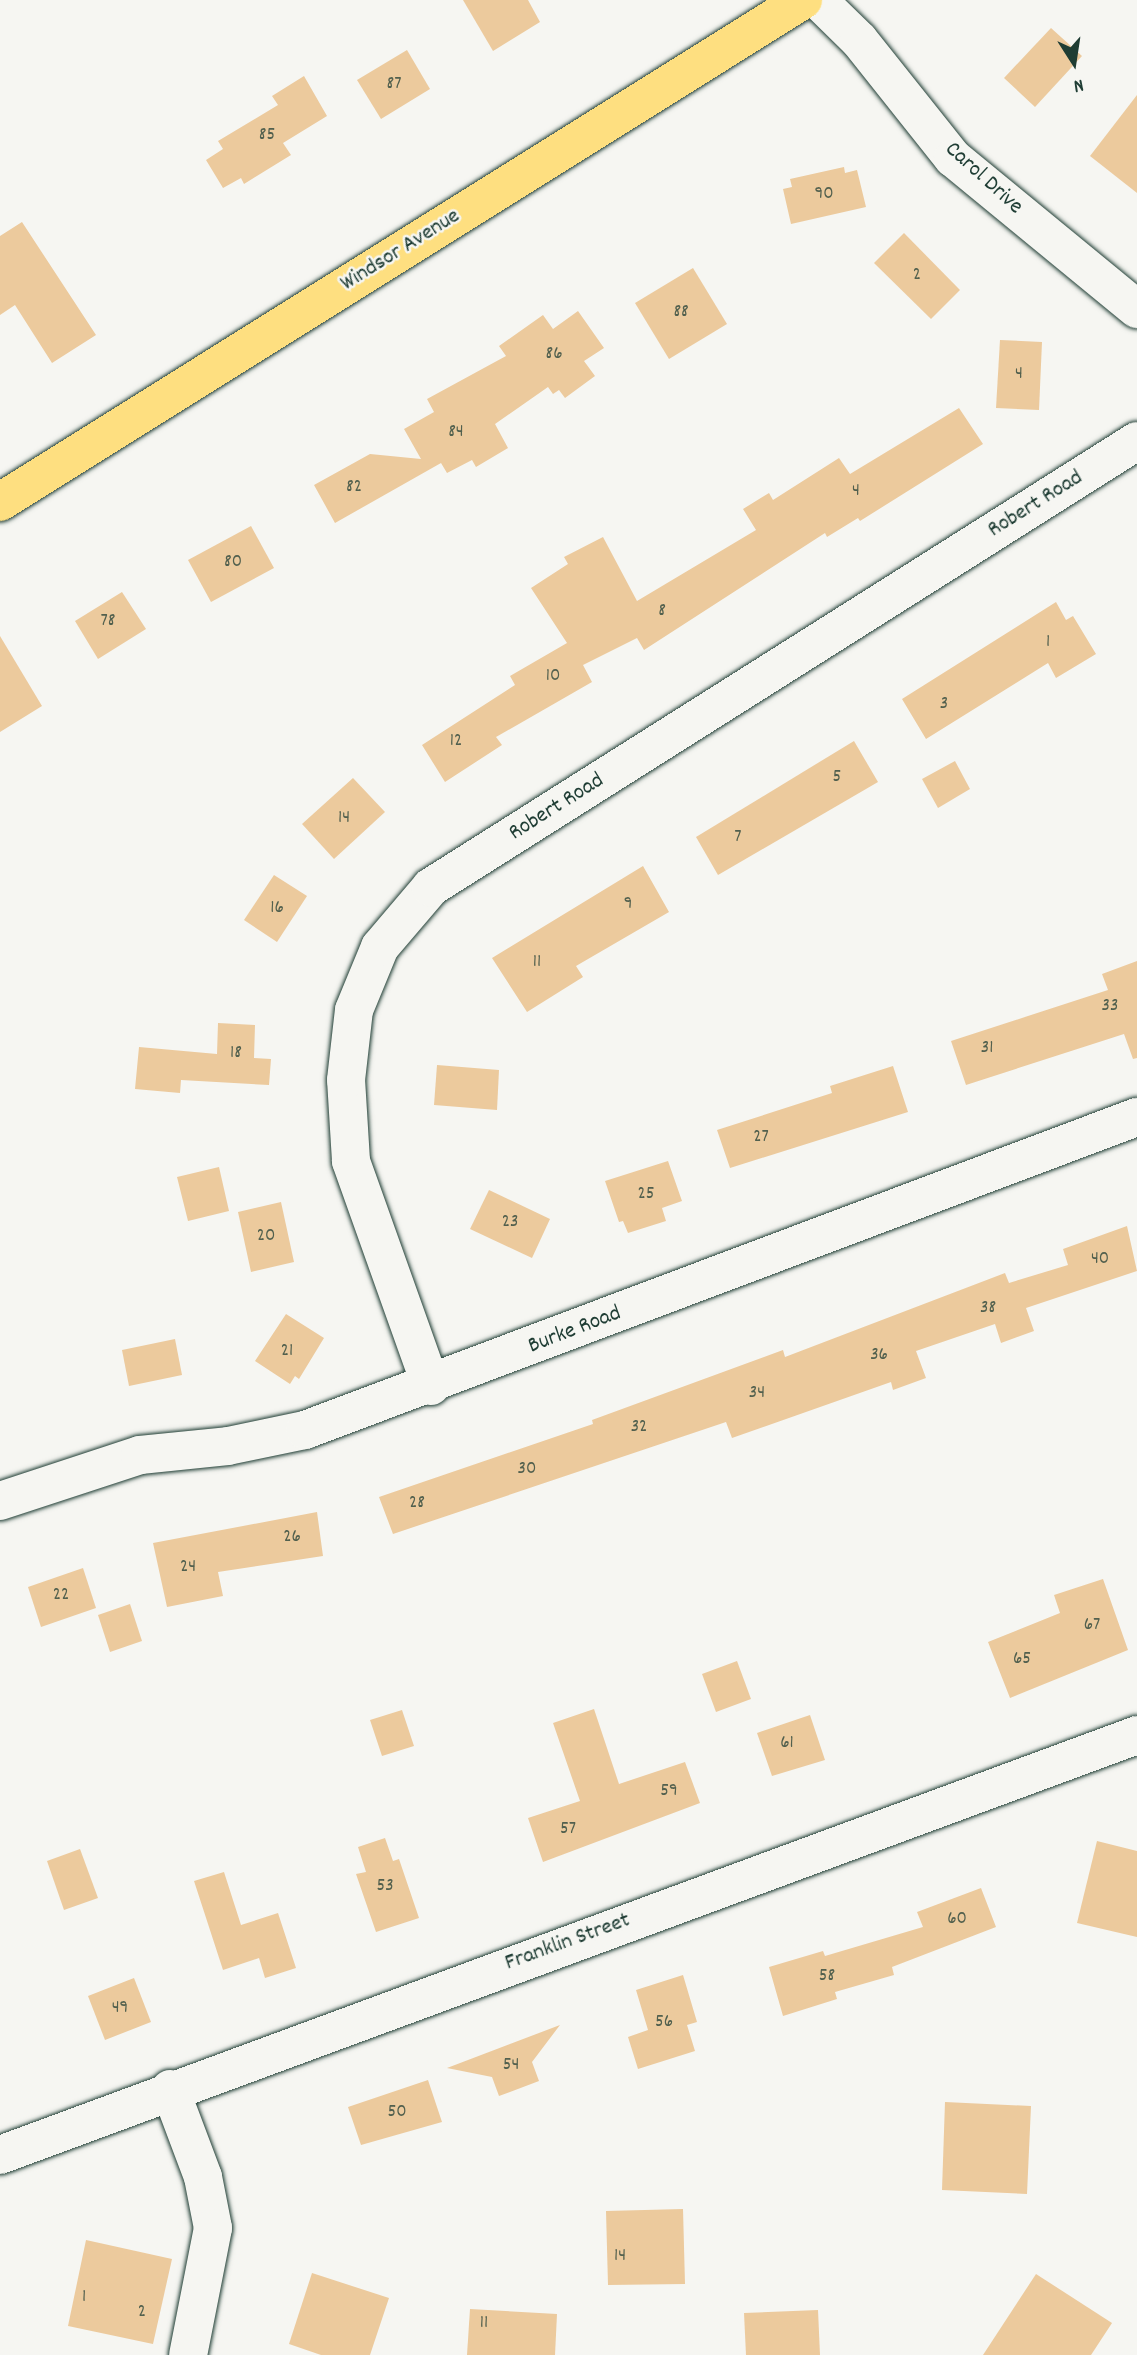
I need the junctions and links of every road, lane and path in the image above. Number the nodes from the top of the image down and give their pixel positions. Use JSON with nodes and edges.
{"nodes":[{"id":1,"x":803,"y":0,"type":"edge"},
{"id":2,"x":818,"y":0,"type":"edge"},
{"id":3,"x":1137,"y":309,"type":"edge"},
{"id":4,"x":1137,"y":441,"type":"edge"},
{"id":5,"x":0,"y":502,"type":"edge"},
{"id":6,"x":1137,"y":1118,"type":"edge"},
{"id":7,"x":430,"y":1386,"type":"junction"},
{"id":8,"x":0,"y":1501,"type":"edge"},
{"id":9,"x":1137,"y":1735,"type":"edge"},
{"id":10,"x":170,"y":2089,"type":"junction"},
{"id":11,"x":0,"y":2155,"type":"edge"},
{"id":12,"x":188,"y":2355,"type":"edge"}],
"edges":[{"from":1,"to":5,"type":"main road","name":"Windsor Avenue"},
{"from":2,"to":3,"type":"street","name":"Carol Drive"},
{"from":4,"to":7,"type":"street","name":"Robert Road"},
{"from":6,"to":7,"type":"street","name":"Burke Road"},
{"from":7,"to":8,"type":"street","name":"Burke Road"},
{"from":9,"to":10,"type":"street","name":"Franklin Street"},
{"from":10,"to":11,"type":"street","name":"Franklin Street"},
{"from":10,"to":12,"type":"street"}]}
